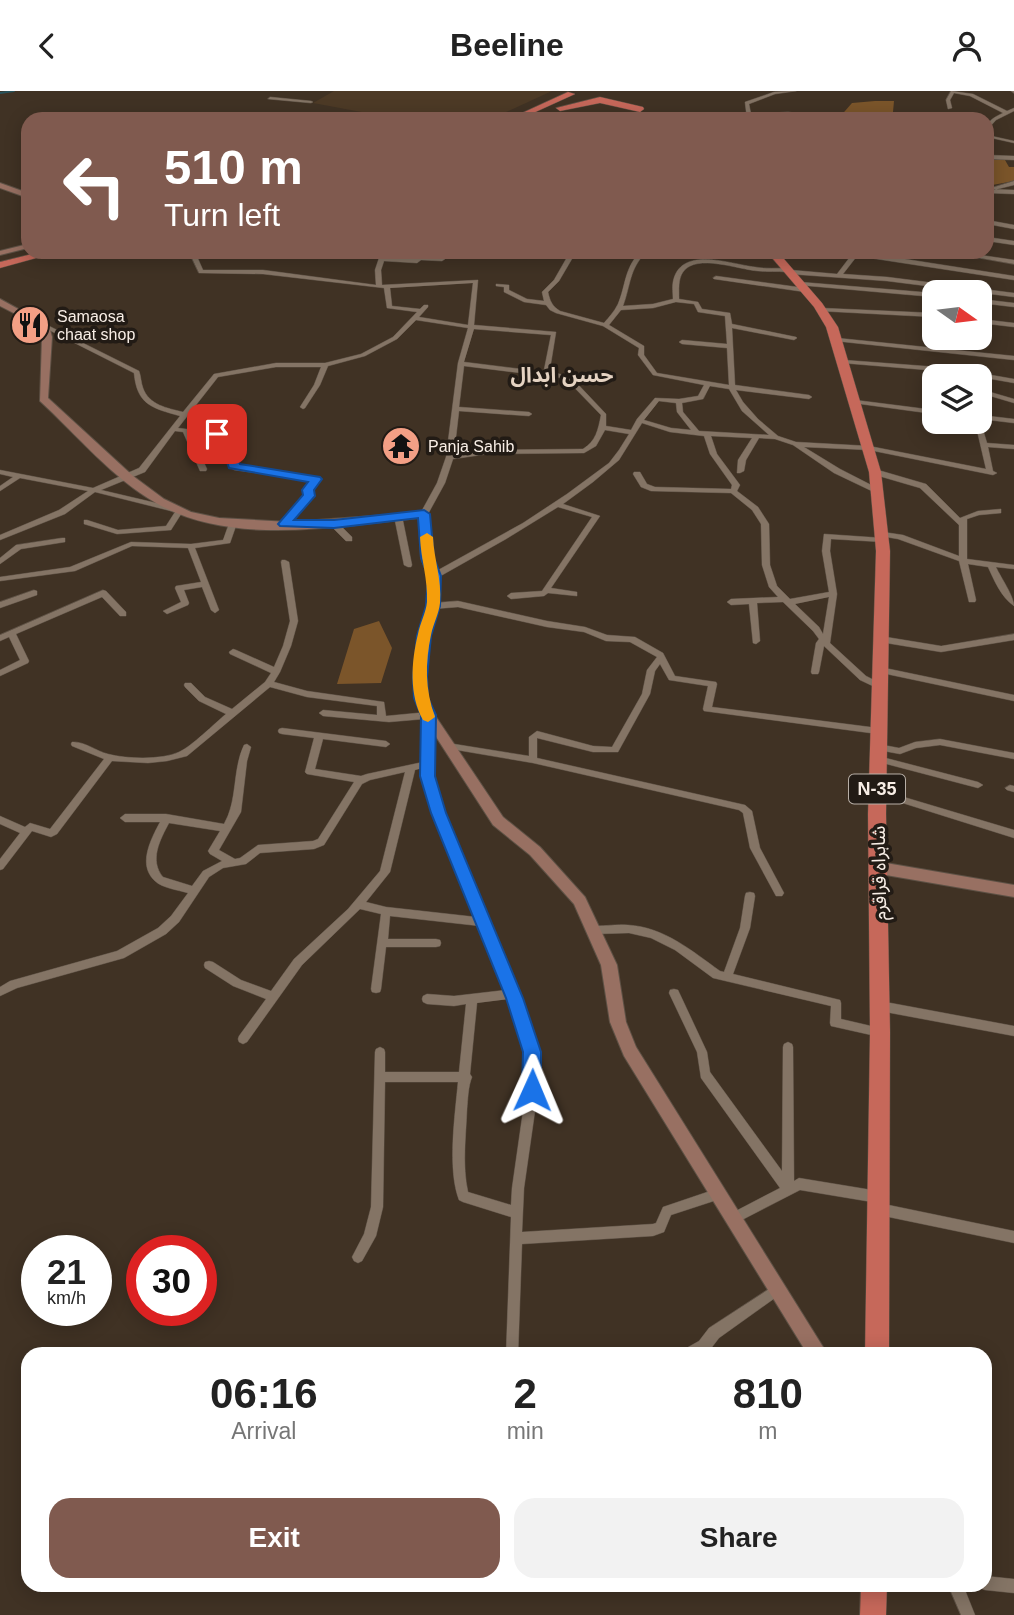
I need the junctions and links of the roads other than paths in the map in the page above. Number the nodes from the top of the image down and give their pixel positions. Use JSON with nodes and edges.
{"nodes":[{"id":1,"x":577,"y":91,"type":"edge"},
{"id":2,"x":595,"y":91,"type":"edge"},
{"id":3,"x":607,"y":91,"type":"edge"},
{"id":4,"x":749,"y":91,"type":"edge"},
{"id":5,"x":794,"y":91,"type":"edge"},
{"id":6,"x":953,"y":91,"type":"edge"},
{"id":7,"x":270,"y":97,"type":"dead end"},
{"id":8,"x":632,"y":97,"type":"dead end"},
{"id":9,"x":311,"y":102,"type":"dead end"},
{"id":10,"x":747,"y":103,"type":"junction"},
{"id":11,"x":560,"y":108,"type":"junction"},
{"id":12,"x":950,"y":108,"type":"dead end"},
{"id":13,"x":1014,"y":109,"type":"edge"},
{"id":14,"x":643,"y":111,"type":"junction"},
{"id":15,"x":529,"y":112,"type":"edge"},
{"id":16,"x":550,"y":112,"type":"edge"},
{"id":17,"x":748,"y":112,"type":"edge"},
{"id":18,"x":1006,"y":112,"type":"junction"},
{"id":19,"x":994,"y":119,"type":"edge"},
{"id":20,"x":994,"y":138,"type":"edge"},
{"id":21,"x":1014,"y":142,"type":"edge"},
{"id":22,"x":994,"y":157,"type":"edge"},
{"id":23,"x":1014,"y":158,"type":"edge"},
{"id":24,"x":1014,"y":183,"type":"edge"},
{"id":25,"x":0,"y":185,"type":"edge"},
{"id":26,"x":994,"y":190,"type":"edge"},
{"id":27,"x":994,"y":191,"type":"edge"},
{"id":28,"x":1014,"y":192,"type":"edge"},
{"id":29,"x":21,"y":193,"type":"edge"},
{"id":30,"x":994,"y":223,"type":"edge"},
{"id":31,"x":1014,"y":226,"type":"edge"},
{"id":32,"x":994,"y":240,"type":"edge"},
{"id":33,"x":1014,"y":243,"type":"edge"},
{"id":34,"x":21,"y":248,"type":"edge"},
{"id":35,"x":0,"y":253,"type":"edge"},
{"id":36,"x":21,"y":255,"type":"edge"},
{"id":37,"x":24,"y":259,"type":"edge"},
{"id":38,"x":195,"y":259,"type":"edge"},
{"id":39,"x":383,"y":259,"type":"edge"},
{"id":40,"x":569,"y":259,"type":"edge"},
{"id":41,"x":636,"y":259,"type":"edge"},
{"id":42,"x":778,"y":259,"type":"edge"},
{"id":43,"x":851,"y":259,"type":"edge"},
{"id":44,"x":894,"y":259,"type":"edge"},
{"id":45,"x":994,"y":259,"type":"edge"},
{"id":46,"x":0,"y":260,"type":"edge"},
{"id":47,"x":1014,"y":262,"type":"edge"},
{"id":48,"x":0,"y":265,"type":"edge"},
{"id":49,"x":838,"y":276,"type":"junction"},
{"id":50,"x":716,"y":278,"type":"dead end"},
{"id":51,"x":1014,"y":278,"type":"edge"},
{"id":52,"x":795,"y":279,"type":"junction"},
{"id":53,"x":498,"y":285,"type":"dead end"},
{"id":54,"x":383,"y":286,"type":"junction"},
{"id":55,"x":922,"y":294,"type":"edge"},
{"id":56,"x":1014,"y":295,"type":"edge"},
{"id":57,"x":676,"y":300,"type":"junction"},
{"id":58,"x":0,"y":302,"type":"edge"},
{"id":59,"x":992,"y":302,"type":"edge"},
{"id":60,"x":548,"y":303,"type":"junction"},
{"id":61,"x":1014,"y":305,"type":"edge"},
{"id":62,"x":621,"y":307,"type":"junction"},
{"id":63,"x":821,"y":310,"type":"junction"},
{"id":64,"x":922,"y":314,"type":"edge"},
{"id":65,"x":414,"y":318,"type":"junction"},
{"id":66,"x":992,"y":322,"type":"edge"},
{"id":67,"x":605,"y":325,"type":"junction"},
{"id":68,"x":728,"y":325,"type":"junction"},
{"id":69,"x":1014,"y":325,"type":"edge"},
{"id":70,"x":45,"y":326,"type":"junction"},
{"id":71,"x":471,"y":327,"type":"junction"},
{"id":72,"x":794,"y":338,"type":"dead end"},
{"id":73,"x":837,"y":340,"type":"junction"},
{"id":74,"x":682,"y":342,"type":"dead end"},
{"id":75,"x":729,"y":346,"type":"junction"},
{"id":76,"x":1014,"y":358,"type":"edge"},
{"id":77,"x":844,"y":362,"type":"junction"},
{"id":78,"x":461,"y":364,"type":"junction"},
{"id":79,"x":325,"y":365,"type":"junction"},
{"id":80,"x":520,"y":371,"type":"dead end"},
{"id":81,"x":1014,"y":381,"type":"edge"},
{"id":82,"x":707,"y":385,"type":"junction"},
{"id":83,"x":732,"y":387,"type":"junction"},
{"id":84,"x":992,"y":395,"type":"edge"},
{"id":85,"x":809,"y":397,"type":"dead end"},
{"id":86,"x":679,"y":401,"type":"junction"},
{"id":87,"x":1014,"y":401,"type":"edge"},
{"id":88,"x":855,"y":403,"type":"junction"},
{"id":89,"x":303,"y":407,"type":"dead end"},
{"id":90,"x":456,"y":409,"type":"junction"},
{"id":91,"x":922,"y":411,"type":"edge"},
{"id":92,"x":529,"y":414,"type":"dead end"},
{"id":93,"x":184,"y":415,"type":"junction"},
{"id":94,"x":639,"y":420,"type":"junction"},
{"id":95,"x":992,"y":420,"type":"edge"},
{"id":96,"x":1014,"y":421,"type":"edge"},
{"id":97,"x":602,"y":427,"type":"junction"},
{"id":98,"x":173,"y":429,"type":"junction"},
{"id":99,"x":185,"y":430,"type":"junction"},
{"id":100,"x":632,"y":432,"type":"junction"},
{"id":101,"x":697,"y":433,"type":"junction"},
{"id":102,"x":707,"y":434,"type":"junction"},
{"id":103,"x":982,"y":434,"type":"edge"},
{"id":104,"x":756,"y":437,"type":"junction"},
{"id":105,"x":776,"y":437,"type":"junction"},
{"id":106,"x":795,"y":444,"type":"junction"},
{"id":107,"x":984,"y":445,"type":"junction"},
{"id":108,"x":1014,"y":447,"type":"edge"},
{"id":109,"x":869,"y":448,"type":"junction"},
{"id":110,"x":450,"y":457,"type":"junction"},
{"id":111,"x":203,"y":470,"type":"dead end"},
{"id":112,"x":740,"y":471,"type":"dead end"},
{"id":113,"x":875,"y":472,"type":"junction"},
{"id":114,"x":0,"y":473,"type":"edge"},
{"id":115,"x":637,"y":474,"type":"dead end"},
{"id":116,"x":128,"y":475,"type":"junction"},
{"id":117,"x":17,"y":477,"type":"junction"},
{"id":118,"x":0,"y":489,"type":"edge"},
{"id":119,"x":94,"y":490,"type":"junction"},
{"id":120,"x":733,"y":491,"type":"junction"},
{"id":121,"x":878,"y":492,"type":"junction"},
{"id":122,"x":556,"y":504,"type":"junction"},
{"id":123,"x":179,"y":511,"type":"junction"},
{"id":124,"x":998,"y":511,"type":"dead end"},
{"id":125,"x":424,"y":514,"type":"junction"},
{"id":126,"x":398,"y":516,"type":"junction"},
{"id":127,"x":87,"y":522,"type":"dead end"},
{"id":128,"x":233,"y":523,"type":"junction"},
{"id":129,"x":284,"y":524,"type":"junction"},
{"id":130,"x":334,"y":524,"type":"junction"},
{"id":131,"x":962,"y":524,"type":"junction"},
{"id":132,"x":883,"y":537,"type":"junction"},
{"id":133,"x":0,"y":538,"type":"edge"},
{"id":134,"x":62,"y":540,"type":"dead end"},
{"id":135,"x":349,"y":540,"type":"dead end"},
{"id":136,"x":191,"y":546,"type":"junction"},
{"id":137,"x":963,"y":561,"type":"junction"},
{"id":138,"x":0,"y":562,"type":"edge"},
{"id":139,"x":285,"y":562,"type":"dead end"},
{"id":140,"x":408,"y":565,"type":"dead end"},
{"id":141,"x":992,"y":567,"type":"junction"},
{"id":142,"x":1014,"y":567,"type":"edge"},
{"id":143,"x":434,"y":576,"type":"junction"},
{"id":144,"x":0,"y":579,"type":"edge"},
{"id":145,"x":204,"y":584,"type":"junction"},
{"id":146,"x":546,"y":590,"type":"junction"},
{"id":147,"x":34,"y":593,"type":"dead end"},
{"id":148,"x":575,"y":594,"type":"dead end"},
{"id":149,"x":833,"y":594,"type":"junction"},
{"id":150,"x":511,"y":596,"type":"dead end"},
{"id":151,"x":972,"y":600,"type":"dead end"},
{"id":152,"x":787,"y":601,"type":"junction"},
{"id":153,"x":730,"y":602,"type":"dead end"},
{"id":154,"x":753,"y":602,"type":"junction"},
{"id":155,"x":1014,"y":603,"type":"edge"},
{"id":156,"x":0,"y":605,"type":"edge"},
{"id":157,"x":433,"y":606,"type":"junction"},
{"id":158,"x":215,"y":610,"type":"dead end"},
{"id":159,"x":167,"y":611,"type":"dead end"},
{"id":160,"x":123,"y":614,"type":"dead end"},
{"id":161,"x":12,"y":634,"type":"junction"},
{"id":162,"x":1014,"y":637,"type":"edge"},
{"id":163,"x":0,"y":638,"type":"edge"},
{"id":164,"x":880,"y":639,"type":"junction"},
{"id":165,"x":756,"y":641,"type":"dead end"},
{"id":166,"x":825,"y":641,"type":"junction"},
{"id":167,"x":233,"y":652,"type":"dead end"},
{"id":168,"x":661,"y":657,"type":"junction"},
{"id":169,"x":276,"y":672,"type":"junction"},
{"id":170,"x":816,"y":672,"type":"dead end"},
{"id":171,"x":0,"y":673,"type":"edge"},
{"id":172,"x":879,"y":678,"type":"junction"},
{"id":173,"x":268,"y":684,"type":"junction"},
{"id":174,"x":188,"y":685,"type":"dead end"},
{"id":175,"x":1014,"y":698,"type":"edge"},
{"id":176,"x":232,"y":713,"type":"junction"},
{"id":177,"x":323,"y":713,"type":"dead end"},
{"id":178,"x":428,"y":715,"type":"junction"},
{"id":179,"x":382,"y":718,"type":"junction"},
{"id":180,"x":282,"y":731,"type":"dead end"},
{"id":181,"x":319,"y":737,"type":"junction"},
{"id":182,"x":75,"y":744,"type":"dead end"},
{"id":183,"x":386,"y":744,"type":"dead end"},
{"id":184,"x":448,"y":746,"type":"junction"},
{"id":185,"x":878,"y":746,"type":"junction"},
{"id":186,"x":247,"y":747,"type":"dead end"},
{"id":187,"x":1014,"y":757,"type":"edge"},
{"id":188,"x":110,"y":758,"type":"junction"},
{"id":189,"x":533,"y":759,"type":"junction"},
{"id":190,"x":428,"y":764,"type":"junction"},
{"id":191,"x":411,"y":767,"type":"junction"},
{"id":192,"x":363,"y":780,"type":"junction"},
{"id":193,"x":978,"y":785,"type":"dead end"},
{"id":194,"x":877,"y":792,"type":"junction"},
{"id":195,"x":125,"y":818,"type":"dead end"},
{"id":196,"x":166,"y":818,"type":"junction"},
{"id":197,"x":0,"y":820,"type":"edge"},
{"id":198,"x":226,"y":828,"type":"junction"},
{"id":199,"x":26,"y":832,"type":"junction"},
{"id":200,"x":1014,"y":834,"type":"edge"},
{"id":201,"x":235,"y":863,"type":"junction"},
{"id":202,"x":0,"y":866,"type":"edge"},
{"id":203,"x":880,"y":868,"type":"junction"},
{"id":204,"x":194,"y":891,"type":"junction"},
{"id":205,"x":1014,"y":891,"type":"edge"},
{"id":206,"x":779,"y":893,"type":"dead end"},
{"id":207,"x":750,"y":896,"type":"dead end"},
{"id":208,"x":359,"y":905,"type":"junction"},
{"id":209,"x":386,"y":911,"type":"junction"},
{"id":210,"x":483,"y":922,"type":"junction"},
{"id":211,"x":595,"y":930,"type":"junction"},
{"id":212,"x":381,"y":943,"type":"junction"},
{"id":213,"x":436,"y":943,"type":"dead end"},
{"id":214,"x":209,"y":965,"type":"dead end"},
{"id":215,"x":727,"y":977,"type":"junction"},
{"id":216,"x":376,"y":989,"type":"dead end"},
{"id":217,"x":0,"y":992,"type":"edge"},
{"id":218,"x":674,"y":993,"type":"dead end"},
{"id":219,"x":513,"y":994,"type":"junction"},
{"id":220,"x":274,"y":997,"type":"junction"},
{"id":221,"x":427,"y":999,"type":"dead end"},
{"id":222,"x":472,"y":999,"type":"junction"},
{"id":223,"x":880,"y":1006,"type":"junction"},
{"id":224,"x":1014,"y":1031,"type":"edge"},
{"id":225,"x":880,"y":1032,"type":"junction"},
{"id":226,"x":243,"y":1039,"type":"dead end"},
{"id":227,"x":788,"y":1048,"type":"dead end"},
{"id":228,"x":380,"y":1052,"type":"dead end"},
{"id":229,"x":380,"y":1077,"type":"junction"},
{"id":230,"x":466,"y":1077,"type":"junction"},
{"id":231,"x":788,"y":1189,"type":"junction"},
{"id":232,"x":719,"y":1194,"type":"junction"},
{"id":233,"x":879,"y":1203,"type":"junction"},
{"id":234,"x":517,"y":1213,"type":"junction"},
{"id":235,"x":734,"y":1218,"type":"junction"},
{"id":236,"x":1014,"y":1237,"type":"edge"},
{"id":237,"x":516,"y":1238,"type":"junction"},
{"id":238,"x":358,"y":1257,"type":"dead end"},
{"id":239,"x":778,"y":1289,"type":"junction"},
{"id":240,"x":512,"y":1347,"type":"edge"},
{"id":241,"x":702,"y":1347,"type":"edge"},
{"id":242,"x":814,"y":1347,"type":"edge"},
{"id":243,"x":877,"y":1347,"type":"edge"},
{"id":244,"x":992,"y":1584,"type":"edge"},
{"id":245,"x":1014,"y":1586,"type":"edge"},
{"id":246,"x":874,"y":1592,"type":"edge"},
{"id":247,"x":958,"y":1592,"type":"edge"},
{"id":248,"x":873,"y":1615,"type":"edge"},
{"id":249,"x":968,"y":1615,"type":"edge"}],
"edges":[{"from":1,"to":15,"type":"highway"},
{"from":2,"to":11,"type":"highway"},
{"from":3,"to":14,"type":"highway"},
{"from":4,"to":10,"type":"street"},
{"from":5,"to":10,"type":"street"},
{"from":6,"to":12,"type":"street"},
{"from":6,"to":18,"type":"street"},
{"from":7,"to":9,"type":"street"},
{"from":8,"to":14,"type":"highway"},
{"from":10,"to":17,"type":"street"},
{"from":11,"to":14,"type":"highway"},
{"from":11,"to":16,"type":"highway"},
{"from":13,"to":18,"type":"street"},
{"from":18,"to":19,"type":"street"},
{"from":20,"to":21,"type":"street"},
{"from":22,"to":23,"type":"street"},
{"from":24,"to":26,"type":"street"},
{"from":25,"to":29,"type":"main road"},
{"from":27,"to":28,"type":"street"},
{"from":30,"to":31,"type":"street"},
{"from":32,"to":33,"type":"street"},
{"from":34,"to":35,"type":"main road"},
{"from":36,"to":46,"type":"highway"},
{"from":37,"to":48,"type":"highway"},
{"from":38,"to":54,"type":"street"},
{"from":39,"to":54,"type":"street"},
{"from":40,"to":60,"type":"street"},
{"from":41,"to":62,"type":"street"},
{"from":42,"to":52,"type":"highway","name":"شاہراہ قراقرم","number":"N-35"},
{"from":43,"to":49,"type":"street"},
{"from":44,"to":51,"type":"street"},
{"from":45,"to":47,"type":"street"},
{"from":49,"to":52,"type":"street"},
{"from":49,"to":56,"type":"street"},
{"from":50,"to":52,"type":"street"},
{"from":52,"to":55,"type":"street"},
{"from":52,"to":57,"type":"street"},
{"from":52,"to":63,"type":"highway","name":"شاہراہ قراقرم","number":"N-35"},
{"from":53,"to":60,"type":"street"},
{"from":54,"to":65,"type":"street"},
{"from":54,"to":71,"type":"street"},
{"from":57,"to":62,"type":"street"},
{"from":57,"to":68,"type":"street"},
{"from":58,"to":70,"type":"main road"},
{"from":59,"to":61,"type":"street"},
{"from":60,"to":67,"type":"street"},
{"from":62,"to":67,"type":"street"},
{"from":63,"to":64,"type":"street"},
{"from":63,"to":73,"type":"highway","name":"شاہراہ قراقرم","number":"N-35"},
{"from":65,"to":71,"type":"street"},
{"from":65,"to":79,"type":"street"},
{"from":66,"to":69,"type":"street"},
{"from":67,"to":82,"type":"street"},
{"from":68,"to":72,"type":"street"},
{"from":68,"to":75,"type":"street"},
{"from":70,"to":93,"type":"street"},
{"from":70,"to":116,"type":"main road"},
{"from":71,"to":78,"type":"street"},
{"from":71,"to":97,"type":"street"},
{"from":73,"to":76,"type":"street"},
{"from":73,"to":77,"type":"highway","name":"شاہراہ قراقرم","number":"N-35"},
{"from":74,"to":75,"type":"street"},
{"from":75,"to":83,"type":"street"},
{"from":77,"to":81,"type":"street"},
{"from":77,"to":88,"type":"highway","name":"شاہراہ قراقرم","number":"N-35"},
{"from":78,"to":80,"type":"street"},
{"from":78,"to":90,"type":"street"},
{"from":79,"to":89,"type":"street"},
{"from":79,"to":93,"type":"street"},
{"from":82,"to":83,"type":"street"},
{"from":82,"to":86,"type":"street"},
{"from":83,"to":85,"type":"street"},
{"from":83,"to":105,"type":"street"},
{"from":84,"to":87,"type":"street"},
{"from":86,"to":94,"type":"street"},
{"from":86,"to":101,"type":"street"},
{"from":88,"to":91,"type":"street"},
{"from":88,"to":109,"type":"highway","name":"شاہراہ قراقرم","number":"N-35"},
{"from":90,"to":92,"type":"street"},
{"from":90,"to":110,"type":"street"},
{"from":93,"to":98,"type":"street"},
{"from":94,"to":100,"type":"street"},
{"from":94,"to":101,"type":"street"},
{"from":95,"to":96,"type":"street"},
{"from":97,"to":100,"type":"street"},
{"from":97,"to":110,"type":"street"},
{"from":98,"to":99,"type":"street"},
{"from":98,"to":116,"type":"street"},
{"from":99,"to":111,"type":"street"},
{"from":99,"to":129,"type":"street"},
{"from":100,"to":122,"type":"street"},
{"from":101,"to":102,"type":"street"},
{"from":102,"to":104,"type":"street"},
{"from":102,"to":120,"type":"street"},
{"from":103,"to":107,"type":"street"},
{"from":104,"to":105,"type":"street"},
{"from":104,"to":112,"type":"street"},
{"from":105,"to":106,"type":"street"},
{"from":106,"to":109,"type":"street"},
{"from":106,"to":121,"type":"street"},
{"from":107,"to":108,"type":"street"},
{"from":107,"to":109,"type":"street"},
{"from":109,"to":113,"type":"highway","name":"شاہراہ قراقرم","number":"N-35"},
{"from":110,"to":125,"type":"street"},
{"from":113,"to":121,"type":"highway","name":"شاہراہ قراقرم","number":"N-35"},
{"from":113,"to":131,"type":"street"},
{"from":114,"to":117,"type":"street"},
{"from":115,"to":120,"type":"street"},
{"from":116,"to":119,"type":"street"},
{"from":116,"to":123,"type":"main road"},
{"from":117,"to":118,"type":"street"},
{"from":117,"to":119,"type":"street"},
{"from":119,"to":123,"type":"street"},
{"from":119,"to":133,"type":"street"},
{"from":120,"to":152,"type":"street"},
{"from":121,"to":132,"type":"highway","name":"شاہراہ قراقرم","number":"N-35"},
{"from":122,"to":143,"type":"street"},
{"from":122,"to":146,"type":"street"},
{"from":123,"to":127,"type":"street"},
{"from":123,"to":128,"type":"main road"},
{"from":124,"to":131,"type":"street"},
{"from":125,"to":126,"type":"main road"},
{"from":125,"to":143,"type":"main road"},
{"from":126,"to":130,"type":"main road"},
{"from":126,"to":140,"type":"street"},
{"from":128,"to":129,"type":"main road"},
{"from":128,"to":136,"type":"street"},
{"from":129,"to":130,"type":"main road"},
{"from":130,"to":135,"type":"street"},
{"from":131,"to":137,"type":"street"},
{"from":132,"to":137,"type":"street"},
{"from":132,"to":149,"type":"street"},
{"from":132,"to":164,"type":"highway","name":"شاہراہ قراقرم","number":"N-35"},
{"from":134,"to":138,"type":"street"},
{"from":136,"to":144,"type":"street"},
{"from":136,"to":145,"type":"street"},
{"from":137,"to":141,"type":"street"},
{"from":137,"to":151,"type":"street"},
{"from":139,"to":169,"type":"street"},
{"from":141,"to":142,"type":"street"},
{"from":141,"to":155,"type":"street"},
{"from":143,"to":157,"type":"main road"},
{"from":145,"to":158,"type":"street"},
{"from":145,"to":159,"type":"street"},
{"from":146,"to":148,"type":"street"},
{"from":146,"to":150,"type":"street"},
{"from":147,"to":156,"type":"street"},
{"from":149,"to":152,"type":"street"},
{"from":149,"to":166,"type":"street"},
{"from":152,"to":154,"type":"street"},
{"from":152,"to":166,"type":"street"},
{"from":153,"to":154,"type":"street"},
{"from":154,"to":165,"type":"street"},
{"from":157,"to":168,"type":"street"},
{"from":157,"to":178,"type":"main road"},
{"from":160,"to":161,"type":"street"},
{"from":161,"to":163,"type":"street"},
{"from":161,"to":171,"type":"street"},
{"from":162,"to":164,"type":"street"},
{"from":164,"to":172,"type":"highway","name":"شاہراہ قراقرم","number":"N-35"},
{"from":166,"to":170,"type":"street"},
{"from":166,"to":172,"type":"street"},
{"from":167,"to":169,"type":"street"},
{"from":168,"to":185,"type":"street"},
{"from":168,"to":189,"type":"street"},
{"from":169,"to":173,"type":"street"},
{"from":172,"to":175,"type":"street"},
{"from":172,"to":185,"type":"highway","name":"شاہراہ قراقرم","number":"N-35"},
{"from":173,"to":176,"type":"street"},
{"from":173,"to":179,"type":"street"},
{"from":174,"to":176,"type":"street"},
{"from":176,"to":188,"type":"street"},
{"from":177,"to":179,"type":"street"},
{"from":178,"to":179,"type":"street"},
{"from":178,"to":184,"type":"main road"},
{"from":178,"to":190,"type":"street"},
{"from":180,"to":181,"type":"street"},
{"from":181,"to":183,"type":"street"},
{"from":181,"to":192,"type":"street"},
{"from":182,"to":188,"type":"street"},
{"from":184,"to":189,"type":"street"},
{"from":184,"to":211,"type":"main road"},
{"from":185,"to":187,"type":"street"},
{"from":185,"to":193,"type":"street"},
{"from":185,"to":194,"type":"highway","name":"شاہراہ قراقرم","number":"N-35"},
{"from":186,"to":198,"type":"street"},
{"from":188,"to":199,"type":"street"},
{"from":189,"to":206,"type":"street"},
{"from":190,"to":191,"type":"street"},
{"from":190,"to":210,"type":"street"},
{"from":191,"to":192,"type":"street"},
{"from":191,"to":208,"type":"street"},
{"from":192,"to":201,"type":"street"},
{"from":194,"to":200,"type":"street"},
{"from":194,"to":203,"type":"highway","name":"شاہراہ قراقرم","number":"N-35"},
{"from":195,"to":196,"type":"street"},
{"from":196,"to":198,"type":"street"},
{"from":196,"to":204,"type":"street"},
{"from":197,"to":199,"type":"street"},
{"from":198,"to":201,"type":"street"},
{"from":199,"to":202,"type":"street"},
{"from":201,"to":204,"type":"street"},
{"from":203,"to":205,"type":"main road"},
{"from":203,"to":223,"type":"highway","name":"شاہراہ قراقرم","number":"N-35"},
{"from":204,"to":217,"type":"street"},
{"from":207,"to":215,"type":"street"},
{"from":208,"to":209,"type":"street"},
{"from":208,"to":220,"type":"street"},
{"from":209,"to":210,"type":"street"},
{"from":209,"to":212,"type":"street"},
{"from":210,"to":219,"type":"street"},
{"from":211,"to":215,"type":"street"},
{"from":211,"to":232,"type":"main road"},
{"from":212,"to":213,"type":"street"},
{"from":212,"to":216,"type":"street"},
{"from":214,"to":220,"type":"street"},
{"from":215,"to":225,"type":"street"},
{"from":218,"to":231,"type":"street"},
{"from":219,"to":222,"type":"street"},
{"from":219,"to":234,"type":"street"},
{"from":220,"to":226,"type":"street"},
{"from":221,"to":222,"type":"street"},
{"from":222,"to":230,"type":"street"},
{"from":223,"to":224,"type":"street"},
{"from":223,"to":225,"type":"highway","name":"شاہراہ قراقرم","number":"N-35"},
{"from":225,"to":233,"type":"highway","name":"شاہراہ قراقرم","number":"N-35"},
{"from":227,"to":231,"type":"street"},
{"from":228,"to":229,"type":"street"},
{"from":229,"to":230,"type":"street"},
{"from":229,"to":238,"type":"street"},
{"from":230,"to":234,"type":"street"},
{"from":231,"to":233,"type":"street"},
{"from":231,"to":235,"type":"street"},
{"from":232,"to":235,"type":"main road"},
{"from":232,"to":237,"type":"street"},
{"from":233,"to":236,"type":"street"},
{"from":233,"to":243,"type":"highway","name":"شاہراہ قراقرم","number":"N-35"},
{"from":234,"to":237,"type":"street"},
{"from":235,"to":239,"type":"main road"},
{"from":237,"to":240,"type":"street"},
{"from":239,"to":241,"type":"street"},
{"from":239,"to":242,"type":"main road"},
{"from":244,"to":245,"type":"street"},
{"from":246,"to":248,"type":"highway"},
{"from":247,"to":249,"type":"street"}]}
